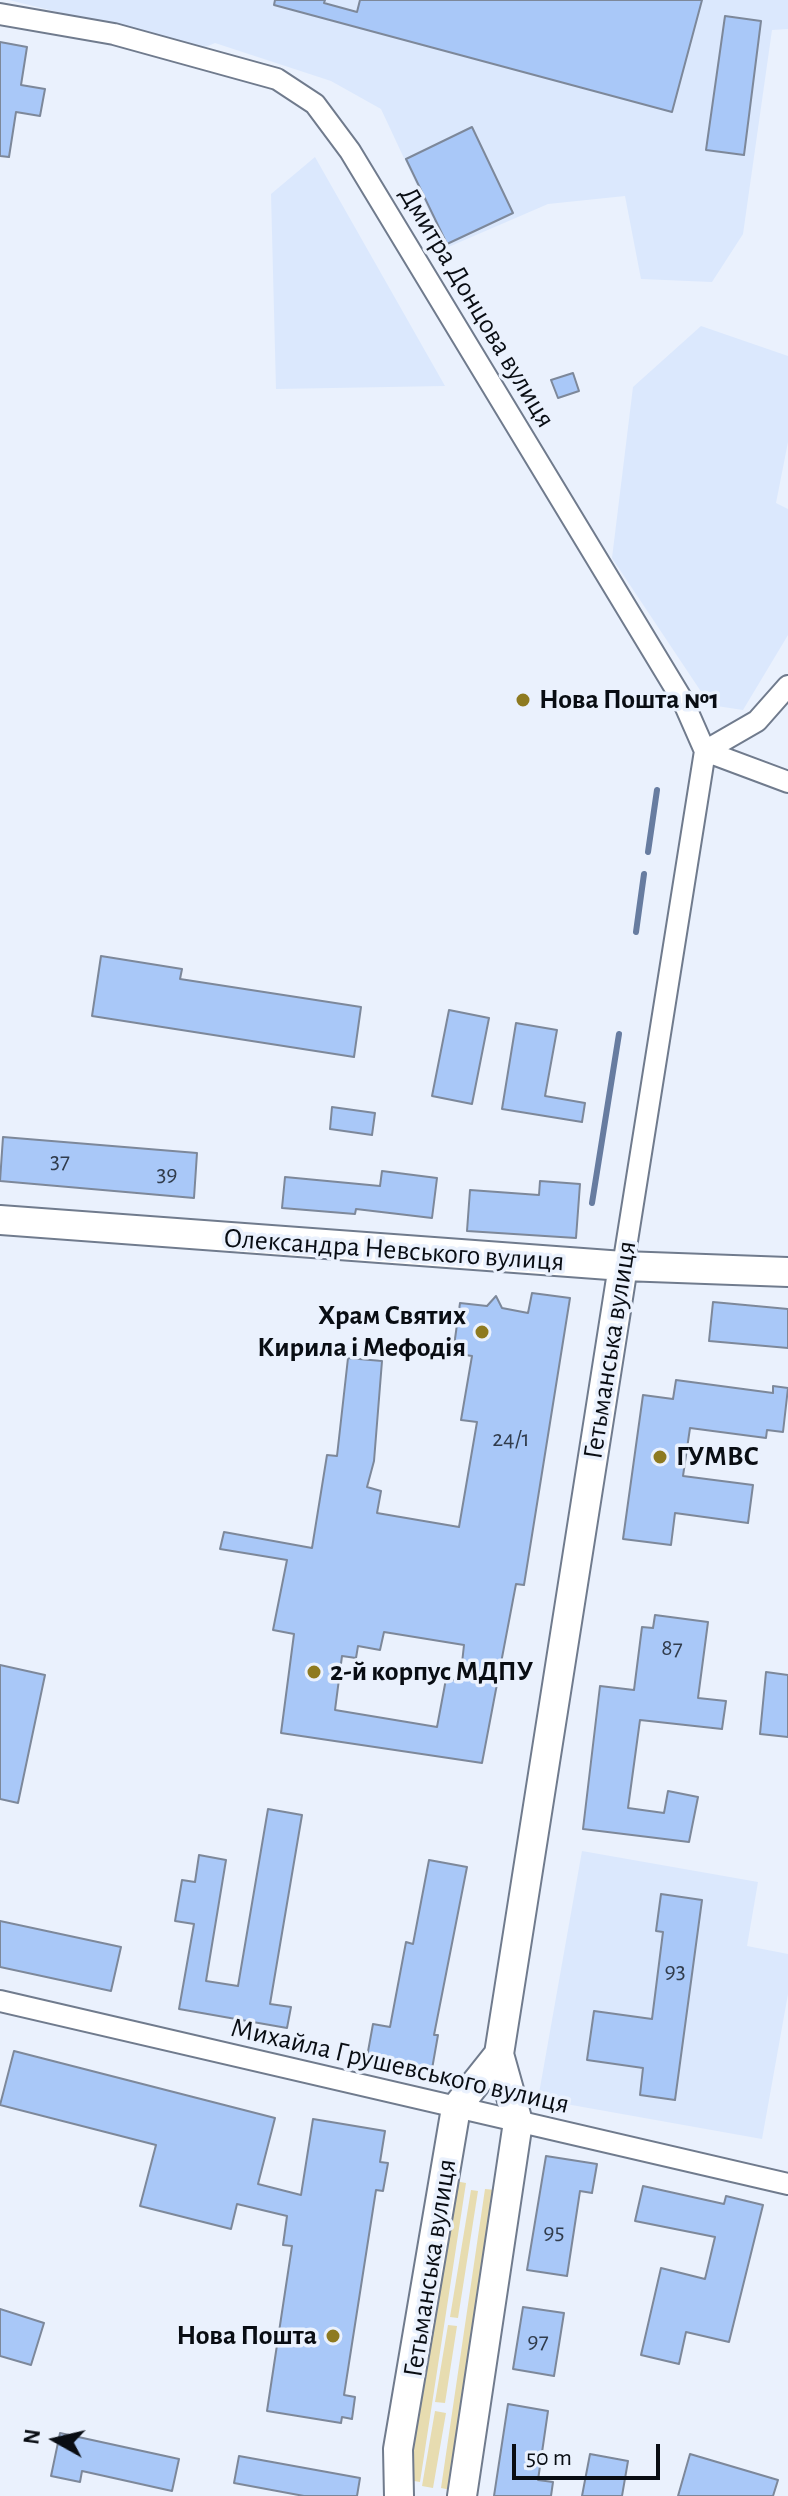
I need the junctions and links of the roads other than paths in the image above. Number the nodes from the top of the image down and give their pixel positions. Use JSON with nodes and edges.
{"nodes":[{"id":1,"x":0,"y":14,"type":"edge"},
{"id":2,"x":788,"y":686,"type":"edge"},
{"id":3,"x":705,"y":751,"type":"junction"},
{"id":4,"x":788,"y":782,"type":"edge"},
{"id":5,"x":0,"y":1220,"type":"edge"},
{"id":6,"x":623,"y":1266,"type":"junction"},
{"id":7,"x":788,"y":1272,"type":"edge"},
{"id":8,"x":0,"y":2001,"type":"edge"},
{"id":9,"x":499,"y":2054,"type":"junction"},
{"id":10,"x":456,"y":2108,"type":"junction"},
{"id":11,"x":518,"y":2122,"type":"junction"},
{"id":12,"x":788,"y":2184,"type":"edge"},
{"id":13,"x":402,"y":2495,"type":"edge"},
{"id":14,"x":462,"y":2496,"type":"edge"}],
"edges":[{"from":1,"to":3,"type":"street","name":"Дмитра Донцова вулиця"},
{"from":2,"to":3,"type":"street"},
{"from":3,"to":4,"type":"street"},
{"from":3,"to":6,"type":"street","name":"Гетьманська вулиця"},
{"from":5,"to":6,"type":"street","name":"Олександра Невського вулиця"},
{"from":6,"to":7,"type":"street","name":"Олександра Невського вулиця"},
{"from":6,"to":9,"type":"street","name":"Гетьманська вулиця"},
{"from":8,"to":10,"type":"street","name":"Михайла Грушевського вулиця"},
{"from":9,"to":10,"type":"street","name":"Гетьманська вулиця"},
{"from":9,"to":11,"type":"street","name":"Гетьманська вулиця"},
{"from":10,"to":11,"type":"street","name":"Михайла Грушевського вулиця"},
{"from":10,"to":13,"type":"street","name":"Гетьманська вулиця"},
{"from":11,"to":12,"type":"street","name":"Михайла Грушевського вулиця"},
{"from":11,"to":14,"type":"street","name":"Гетьманська вулиця"}]}
